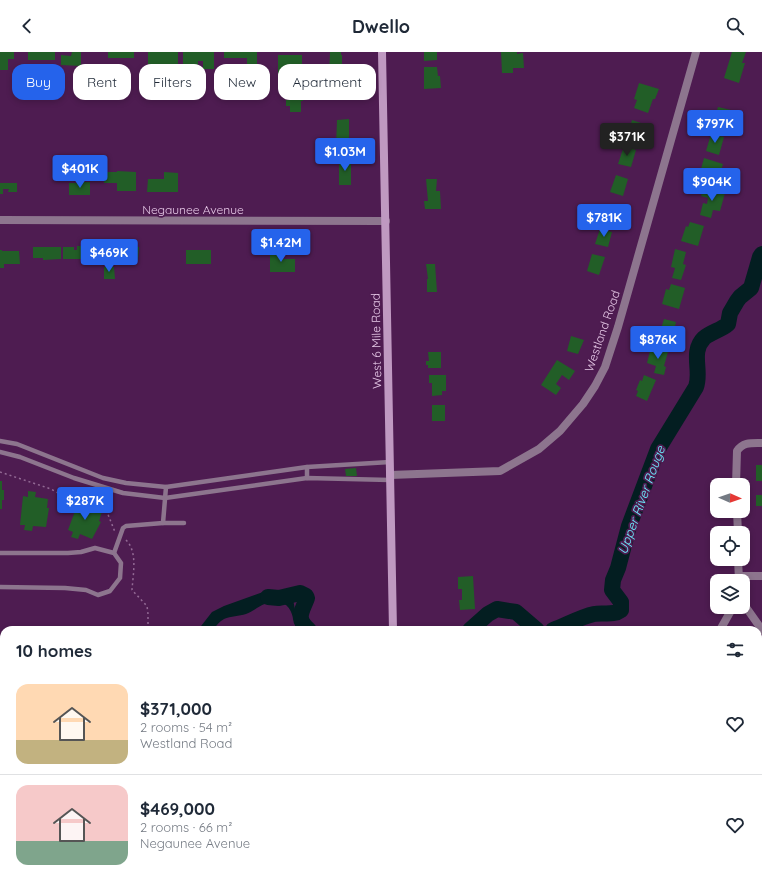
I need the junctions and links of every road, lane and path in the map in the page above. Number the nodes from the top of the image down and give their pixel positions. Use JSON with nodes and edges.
{"nodes":[{"id":1,"x":382,"y":52,"type":"edge"},
{"id":2,"x":696,"y":52,"type":"edge"},
{"id":3,"x":0,"y":220,"type":"edge"},
{"id":4,"x":386,"y":221,"type":"junction"},
{"id":5,"x":0,"y":441,"type":"edge"},
{"id":6,"x":762,"y":443,"type":"edge"},
{"id":7,"x":0,"y":452,"type":"edge"},
{"id":8,"x":390,"y":462,"type":"junction"},
{"id":9,"x":307,"y":467,"type":"junction"},
{"id":10,"x":0,"y":472,"type":"edge"},
{"id":11,"x":307,"y":478,"type":"junction"},
{"id":12,"x":390,"y":478,"type":"junction"},
{"id":13,"x":736,"y":478,"type":"edge"},
{"id":14,"x":166,"y":487,"type":"junction"},
{"id":15,"x":165,"y":498,"type":"junction"},
{"id":16,"x":163,"y":523,"type":"junction"},
{"id":17,"x":184,"y":523,"type":"dead end"},
{"id":18,"x":120,"y":536,"type":"junction"},
{"id":19,"x":0,"y":553,"type":"edge"},
{"id":20,"x":114,"y":553,"type":"junction"},
{"id":21,"x":762,"y":576,"type":"edge"},
{"id":22,"x":750,"y":577,"type":"edge"},
{"id":23,"x":0,"y":587,"type":"edge"},
{"id":24,"x":750,"y":613,"type":"edge"},
{"id":25,"x":729,"y":614,"type":"edge"},
{"id":26,"x":148,"y":626,"type":"edge"},
{"id":27,"x":393,"y":626,"type":"edge"},
{"id":28,"x":722,"y":626,"type":"edge"},
{"id":29,"x":759,"y":626,"type":"edge"}],
"edges":[{"from":1,"to":4,"type":"main road","name":"West 6 Mile Road"},
{"from":2,"to":12,"type":"street","name":"Westland Road"},
{"from":3,"to":4,"type":"street","name":"Negaunee Avenue"},
{"from":4,"to":8,"type":"main road","name":"West 6 Mile Road"},
{"from":5,"to":14,"type":"lane"},
{"from":6,"to":13,"type":"street"},
{"from":7,"to":15,"type":"lane"},
{"from":8,"to":9,"type":"lane"},
{"from":8,"to":12,"type":"main road","name":"West 6 Mile Road"},
{"from":9,"to":11,"type":"lane"},
{"from":9,"to":14,"type":"lane"},
{"from":10,"to":18,"type":"path"},
{"from":11,"to":12,"type":"lane"},
{"from":11,"to":15,"type":"lane"},
{"from":12,"to":27,"type":"main road","name":"West 6 Mile Road"},
{"from":14,"to":15,"type":"lane"},
{"from":15,"to":16,"type":"lane"},
{"from":16,"to":17,"type":"lane"},
{"from":16,"to":18,"type":"lane"},
{"from":18,"to":20,"type":"lane"},
{"from":18,"to":26,"type":"path"},
{"from":19,"to":20,"type":"lane"},
{"from":20,"to":23,"type":"lane"},
{"from":21,"to":22,"type":"street"},
{"from":24,"to":29,"type":"street"},
{"from":25,"to":28,"type":"street"}]}
